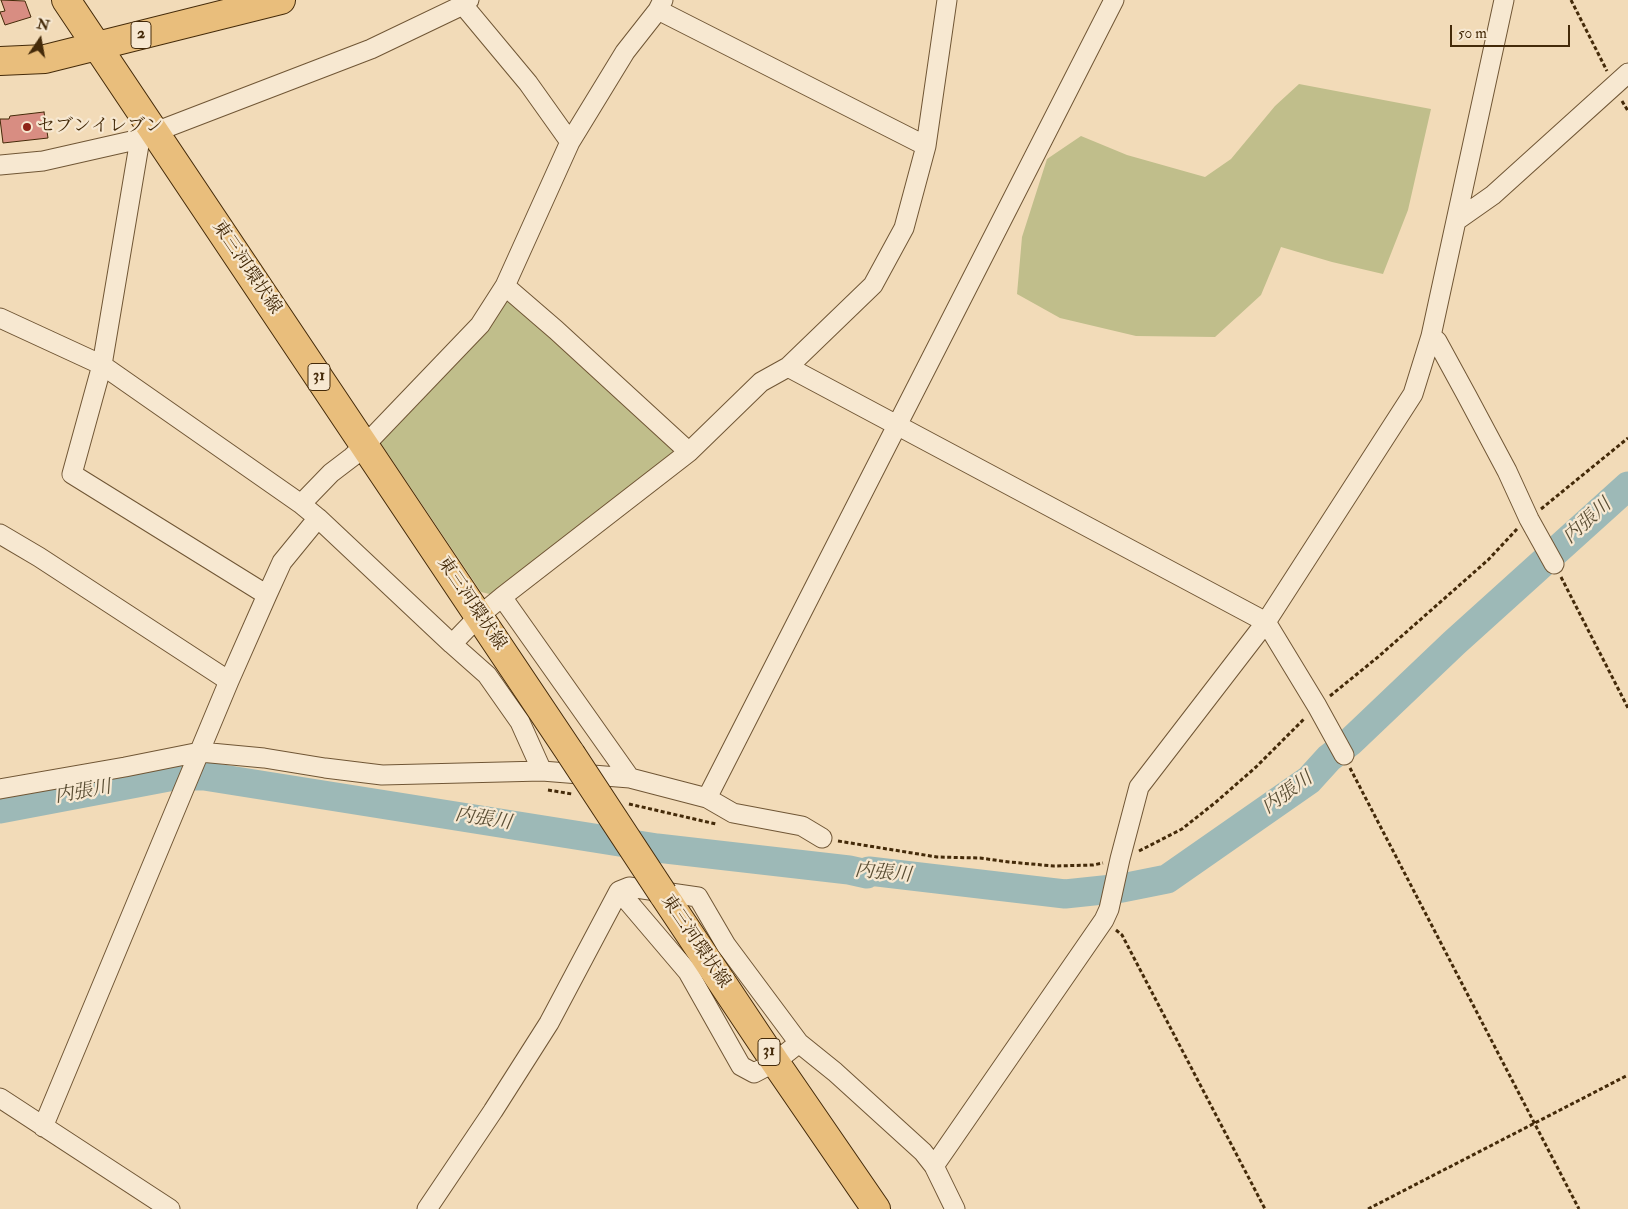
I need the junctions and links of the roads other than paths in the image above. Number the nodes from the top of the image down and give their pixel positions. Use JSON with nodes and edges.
{"nodes":[{"id":1,"x":66,"y":0,"type":"edge"},
{"id":2,"x":947,"y":0,"type":"edge"},
{"id":3,"x":1114,"y":0,"type":"edge"},
{"id":4,"x":1504,"y":0,"type":"edge"},
{"id":5,"x":268,"y":2,"type":"edge"},
{"id":6,"x":466,"y":3,"type":"edge"},
{"id":7,"x":661,"y":5,"type":"edge"},
{"id":8,"x":98,"y":46,"type":"junction"},
{"id":9,"x":0,"y":61,"type":"edge"},
{"id":10,"x":1621,"y":79,"type":"edge"},
{"id":11,"x":148,"y":135,"type":"junction"},
{"id":12,"x":570,"y":142,"type":"junction"},
{"id":13,"x":926,"y":146,"type":"junction"},
{"id":14,"x":0,"y":165,"type":"edge"},
{"id":15,"x":1456,"y":221,"type":"junction"},
{"id":16,"x":505,"y":286,"type":"junction"},
{"id":17,"x":0,"y":318,"type":"edge"},
{"id":18,"x":1431,"y":336,"type":"junction"},
{"id":19,"x":102,"y":365,"type":"junction"},
{"id":20,"x":788,"y":367,"type":"junction"},
{"id":21,"x":897,"y":426,"type":"junction"},
{"id":22,"x":365,"y":445,"type":"junction"},
{"id":23,"x":689,"y":452,"type":"junction"},
{"id":24,"x":301,"y":504,"type":"junction"},
{"id":25,"x":318,"y":518,"type":"junction"},
{"id":26,"x":0,"y":534,"type":"edge"},
{"id":27,"x":1554,"y":564,"type":"road end"},
{"id":28,"x":267,"y":595,"type":"junction"},
{"id":29,"x":502,"y":597,"type":"junction"},
{"id":30,"x":479,"y":616,"type":"junction"},
{"id":31,"x":1266,"y":622,"type":"junction"},
{"id":32,"x":452,"y":644,"type":"junction"},
{"id":33,"x":229,"y":682,"type":"junction"},
{"id":34,"x":200,"y":752,"type":"junction"},
{"id":35,"x":1344,"y":755,"type":"road end"},
{"id":36,"x":542,"y":771,"type":"junction"},
{"id":37,"x":630,"y":778,"type":"junction"},
{"id":38,"x":0,"y":788,"type":"edge"},
{"id":39,"x":707,"y":798,"type":"junction"},
{"id":40,"x":822,"y":838,"type":"road end"},
{"id":41,"x":619,"y":891,"type":"junction"},
{"id":42,"x":799,"y":1043,"type":"junction"},
{"id":43,"x":775,"y":1062,"type":"junction"},
{"id":44,"x":0,"y":1098,"type":"edge"},
{"id":45,"x":43,"y":1127,"type":"junction"},
{"id":46,"x":934,"y":1166,"type":"junction"},
{"id":47,"x":868,"y":1206,"type":"edge"},
{"id":48,"x":170,"y":1209,"type":"edge"},
{"id":49,"x":427,"y":1209,"type":"edge"},
{"id":50,"x":955,"y":1209,"type":"edge"}],
"edges":[{"from":1,"to":8,"type":"main road","name":"東三河環状線","number":"31"},
{"from":2,"to":13,"type":"street"},
{"from":3,"to":21,"type":"street"},
{"from":4,"to":15,"type":"street"},
{"from":5,"to":8,"type":"main road","number":"2"},
{"from":6,"to":11,"type":"street"},
{"from":6,"to":12,"type":"street"},
{"from":7,"to":12,"type":"street"},
{"from":7,"to":13,"type":"street"},
{"from":8,"to":9,"type":"main road","number":"2"},
{"from":8,"to":11,"type":"main road","name":"東三河環状線","number":"31"},
{"from":10,"to":15,"type":"street"},
{"from":11,"to":14,"type":"street"},
{"from":11,"to":19,"type":"street"},
{"from":11,"to":22,"type":"main road","name":"東三河環状線","number":"31"},
{"from":12,"to":16,"type":"street"},
{"from":13,"to":20,"type":"street"},
{"from":15,"to":18,"type":"street"},
{"from":16,"to":22,"type":"street"},
{"from":16,"to":23,"type":"street"},
{"from":17,"to":19,"type":"street"},
{"from":18,"to":27,"type":"street"},
{"from":18,"to":31,"type":"street"},
{"from":19,"to":24,"type":"street"},
{"from":19,"to":28,"type":"street"},
{"from":20,"to":21,"type":"street"},
{"from":20,"to":23,"type":"street"},
{"from":21,"to":31,"type":"street"},
{"from":21,"to":39,"type":"street"},
{"from":22,"to":24,"type":"street"},
{"from":22,"to":30,"type":"main road","name":"東三河環状線","number":"31"},
{"from":23,"to":29,"type":"street"},
{"from":24,"to":25,"type":"street"},
{"from":25,"to":28,"type":"street"},
{"from":25,"to":32,"type":"street"},
{"from":26,"to":33,"type":"street"},
{"from":28,"to":33,"type":"street"},
{"from":29,"to":30,"type":"street"},
{"from":29,"to":37,"type":"street"},
{"from":30,"to":32,"type":"street"},
{"from":30,"to":43,"type":"main road","name":"東三河環状線","number":"31","bridge":true},
{"from":31,"to":35,"type":"street"},
{"from":31,"to":46,"type":"street"},
{"from":32,"to":36,"type":"street"},
{"from":33,"to":34,"type":"street"},
{"from":34,"to":36,"type":"street"},
{"from":34,"to":38,"type":"street"},
{"from":34,"to":45,"type":"street"},
{"from":36,"to":37,"type":"street"},
{"from":37,"to":39,"type":"street"},
{"from":39,"to":40,"type":"street"},
{"from":41,"to":42,"type":"street"},
{"from":41,"to":43,"type":"street"},
{"from":41,"to":49,"type":"street"},
{"from":42,"to":43,"type":"street"},
{"from":42,"to":46,"type":"street"},
{"from":43,"to":47,"type":"main road","name":"東三河環状線","number":"31"},
{"from":44,"to":45,"type":"street"},
{"from":45,"to":48,"type":"street"},
{"from":46,"to":50,"type":"street"}]}
